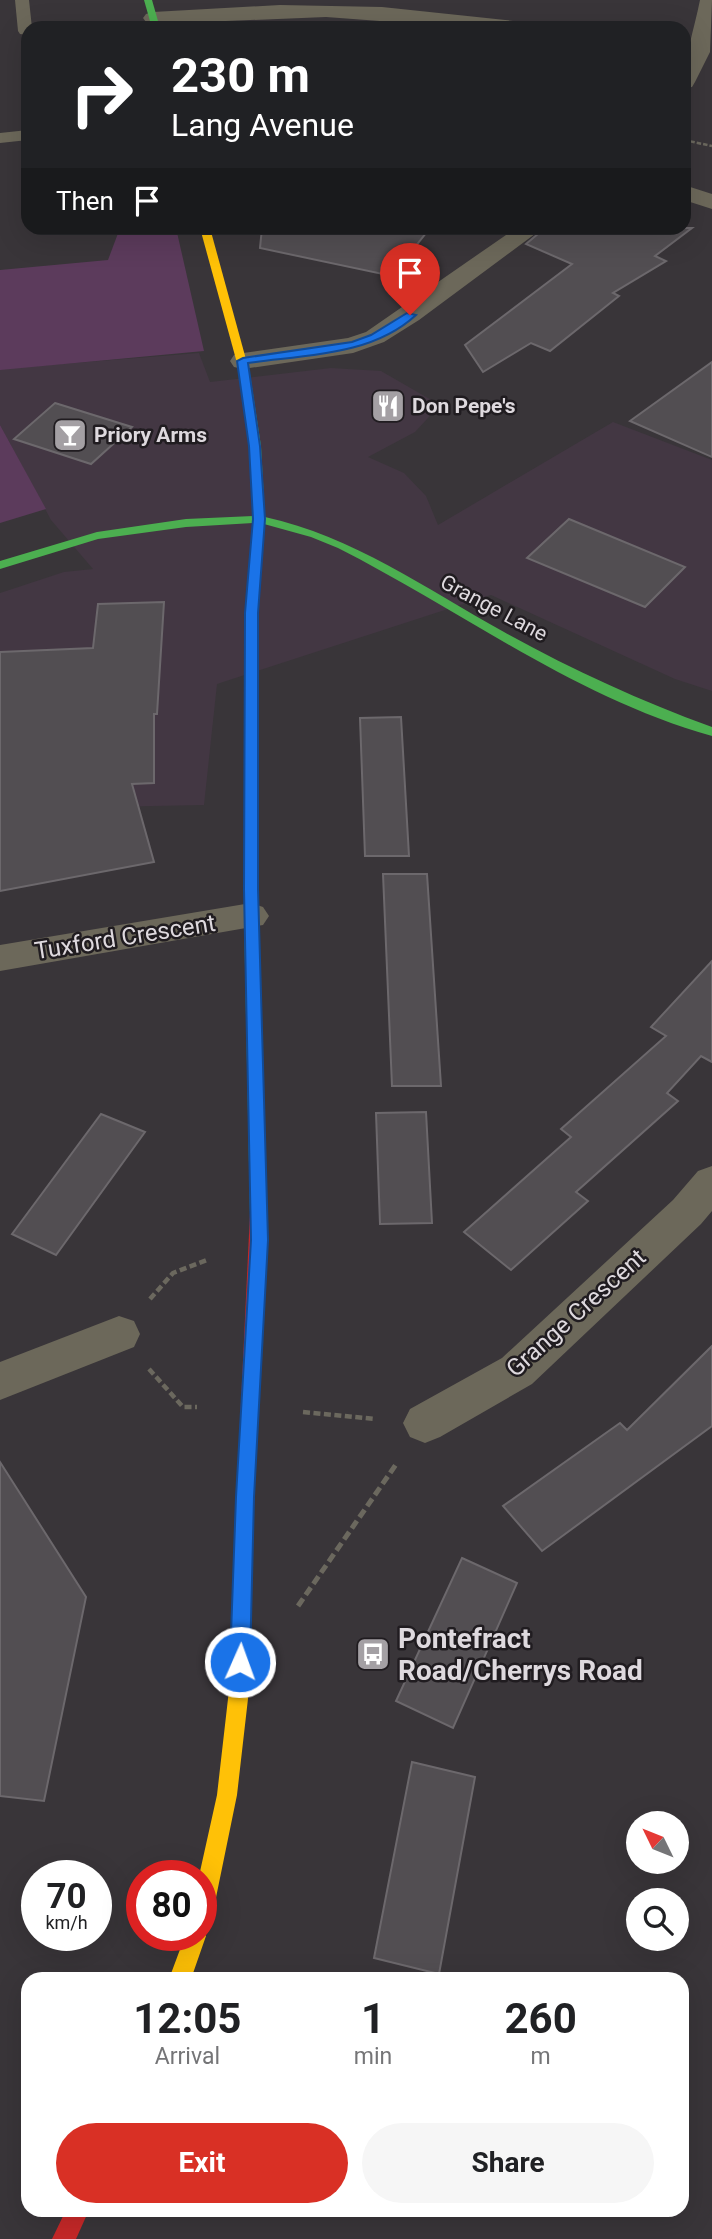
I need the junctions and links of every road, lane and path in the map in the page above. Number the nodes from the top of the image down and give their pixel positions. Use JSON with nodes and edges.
{"nodes":[{"id":1,"x":22,"y":0,"type":"edge"},
{"id":2,"x":710,"y":0,"type":"edge"},
{"id":3,"x":152,"y":15,"type":"edge"},
{"id":4,"x":24,"y":21,"type":"edge"},
{"id":5,"x":464,"y":21,"type":"edge"},
{"id":6,"x":692,"y":51,"type":"edge"},
{"id":7,"x":712,"y":77,"type":"edge"},
{"id":8,"x":691,"y":79,"type":"edge"},
{"id":9,"x":21,"y":136,"type":"edge"},
{"id":10,"x":0,"y":138,"type":"edge"},
{"id":11,"x":691,"y":141,"type":"edge"},
{"id":12,"x":712,"y":145,"type":"edge"},
{"id":13,"x":691,"y":194,"type":"edge"},
{"id":14,"x":712,"y":202,"type":"edge"},
{"id":15,"x":207,"y":235,"type":"edge"},
{"id":16,"x":521,"y":235,"type":"edge"},
{"id":17,"x":243,"y":361,"type":"junction"},
{"id":18,"x":259,"y":519,"type":"junction"},
{"id":19,"x":0,"y":565,"type":"edge"},
{"id":20,"x":712,"y":732,"type":"edge"},
{"id":21,"x":251,"y":916,"type":"junction"},
{"id":22,"x":0,"y":958,"type":"edge"},
{"id":23,"x":704,"y":1208,"type":"edge"},
{"id":24,"x":259,"y":1240,"type":"junction"},
{"id":25,"x":119,"y":1334,"type":"joint"},
{"id":26,"x":0,"y":1381,"type":"edge"},
{"id":27,"x":425,"y":1423,"type":"joint"},
{"id":28,"x":293,"y":1612,"type":"dead end"},
{"id":29,"x":213,"y":1860,"type":"edge"},
{"id":30,"x":190,"y":1951,"type":"edge"},
{"id":31,"x":182,"y":1972,"type":"edge"},
{"id":32,"x":75,"y":2217,"type":"edge"},
{"id":33,"x":64,"y":2239,"type":"edge"}],
"edges":[{"from":1,"to":4,"type":"lane"},
{"from":2,"to":6,"type":"street"},
{"from":3,"to":5,"type":"street"},
{"from":7,"to":8,"type":"street"},
{"from":9,"to":10,"type":"lane"},
{"from":11,"to":12,"type":"path"},
{"from":13,"to":14,"type":"street"},
{"from":15,"to":17,"type":"main road"},
{"from":16,"to":17,"type":"street"},
{"from":17,"to":18,"type":"main road"},
{"from":18,"to":19,"type":"main road","name":"Grange Lane"},
{"from":18,"to":20,"type":"main road","name":"Grange Lane"},
{"from":18,"to":21,"type":"main road"},
{"from":21,"to":22,"type":"street","name":"Tuxford Crescent"},
{"from":21,"to":24,"type":"main road"},
{"from":23,"to":27,"type":"street","name":"Grange Crescent"},
{"from":24,"to":25,"type":"path"},
{"from":24,"to":29,"type":"main road"},
{"from":25,"to":26,"type":"street"},
{"from":27,"to":28,"type":"path"},
{"from":30,"to":31,"type":"main road"},
{"from":32,"to":33,"type":"main road"}]}
